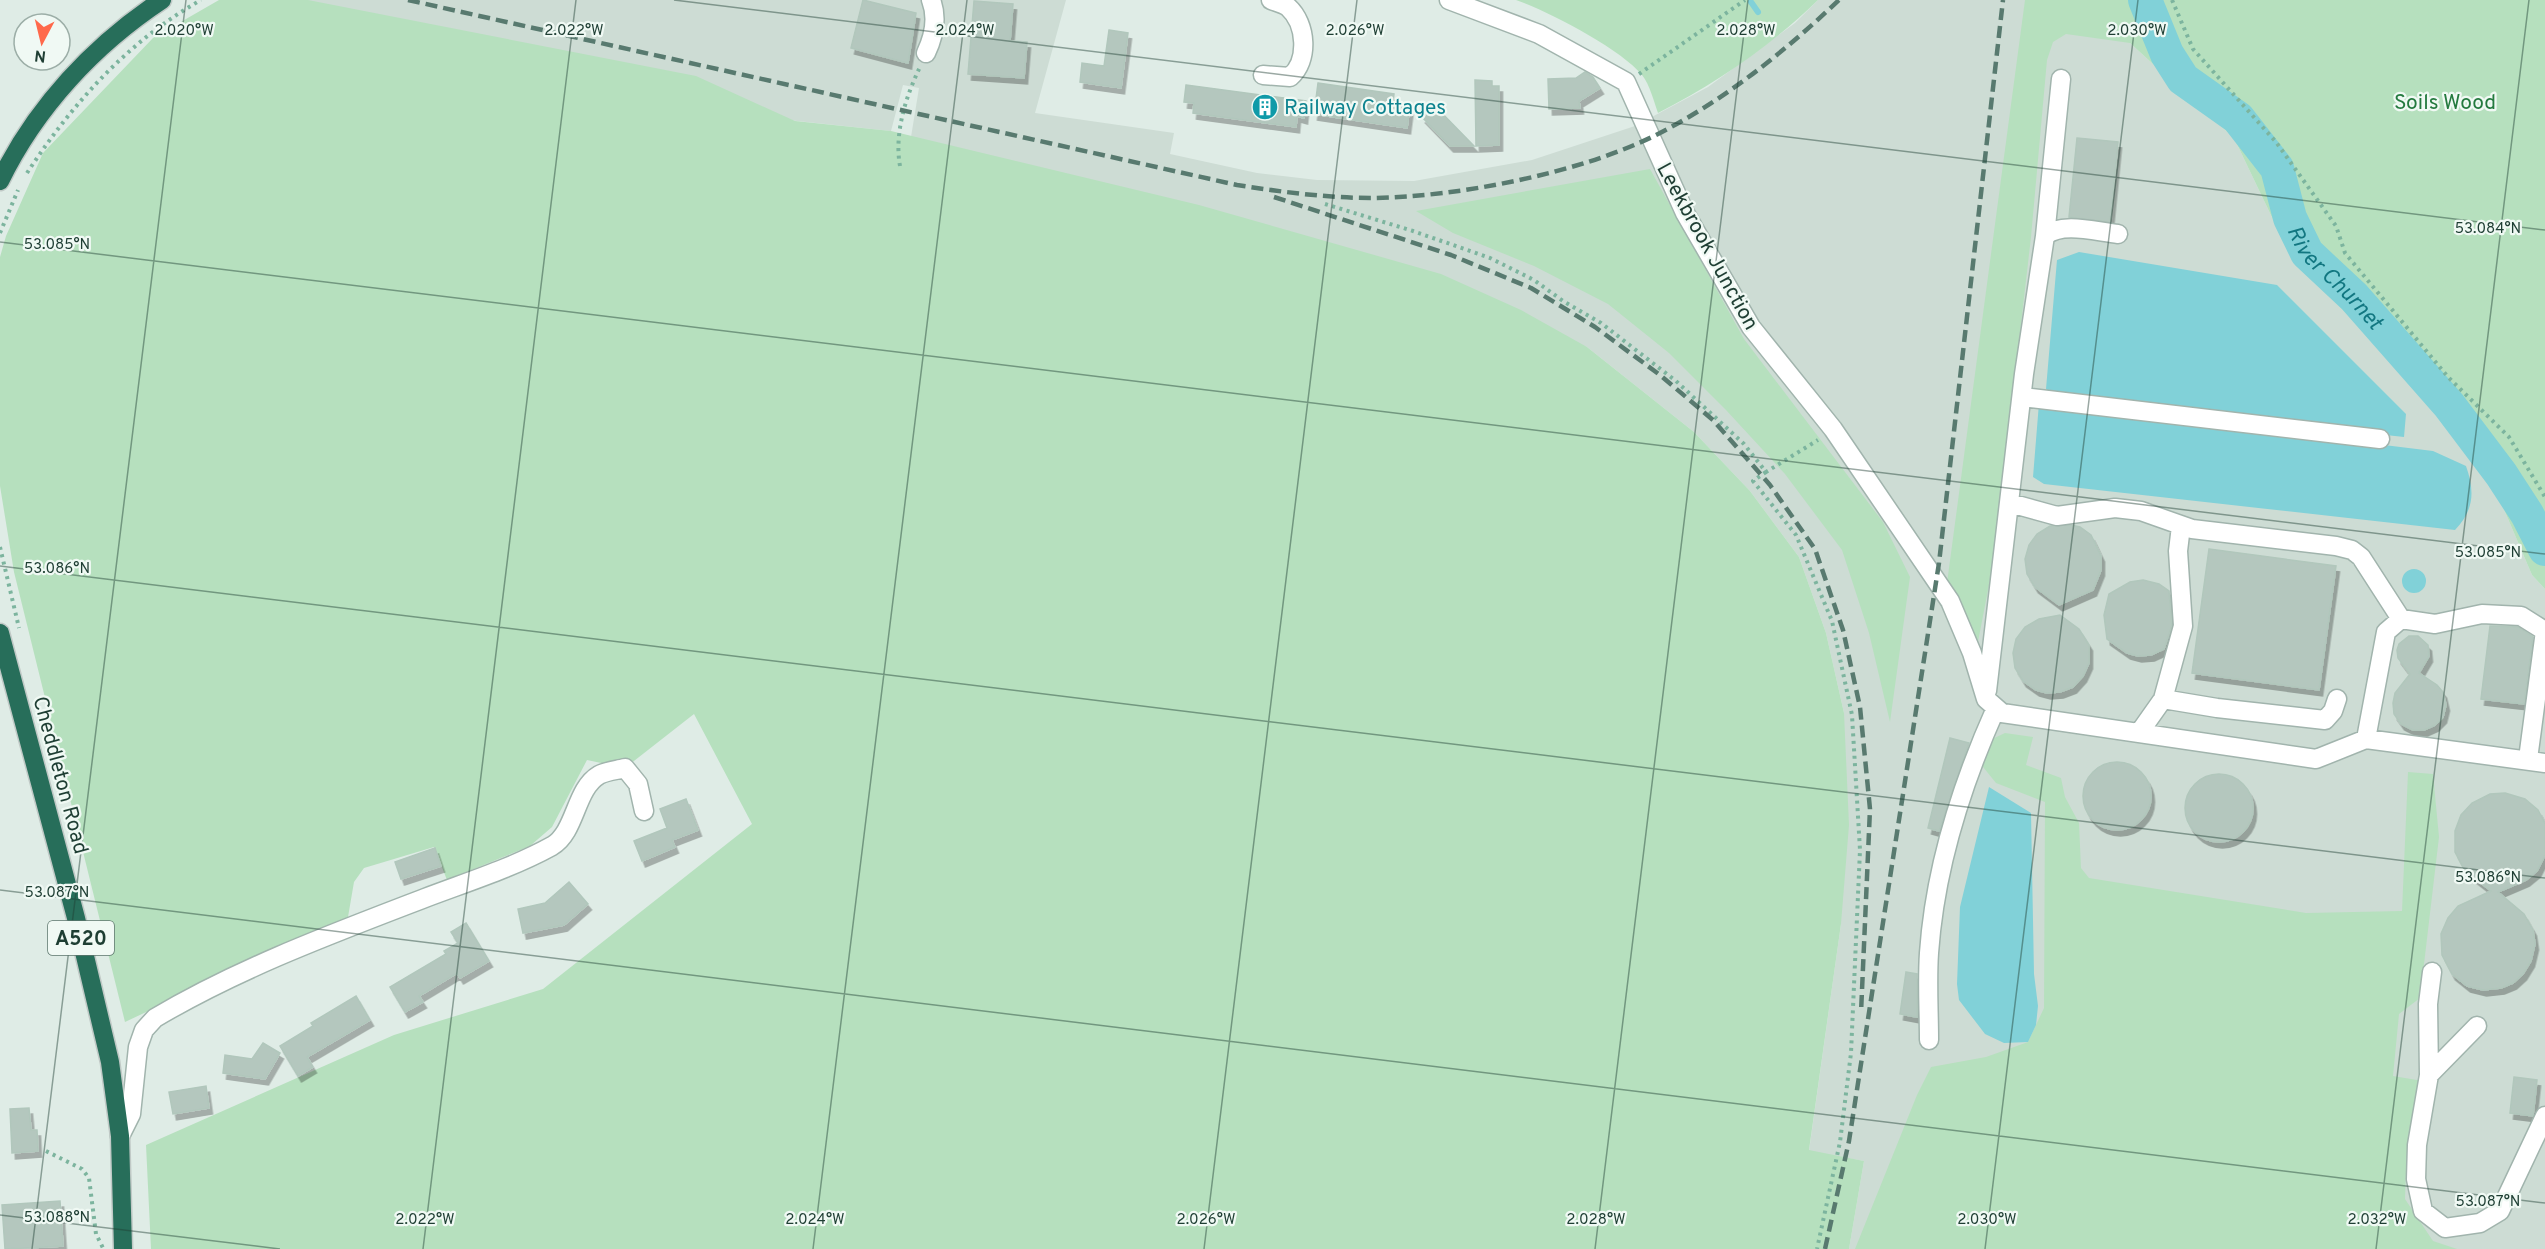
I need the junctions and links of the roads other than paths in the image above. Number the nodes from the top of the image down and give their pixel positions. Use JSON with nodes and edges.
{"nodes":[{"id":1,"x":162,"y":0,"type":"edge"},
{"id":2,"x":931,"y":0,"type":"edge"},
{"id":3,"x":1271,"y":0,"type":"edge"},
{"id":4,"x":1449,"y":0,"type":"edge"},
{"id":5,"x":926,"y":53,"type":"road end"},
{"id":6,"x":1263,"y":75,"type":"dead end"},
{"id":7,"x":2061,"y":79,"type":"dead end"},
{"id":8,"x":0,"y":181,"type":"edge"},
{"id":9,"x":2118,"y":234,"type":"dead end"},
{"id":10,"x":2045,"y":236,"type":"junction"},
{"id":11,"x":2022,"y":397,"type":"junction"},
{"id":12,"x":2380,"y":439,"type":"dead end"},
{"id":13,"x":2010,"y":503,"type":"junction"},
{"id":14,"x":2181,"y":526,"type":"junction"},
{"id":15,"x":2401,"y":620,"type":"junction"},
{"id":16,"x":0,"y":633,"type":"edge"},
{"id":17,"x":2163,"y":699,"type":"junction"},
{"id":18,"x":2337,"y":699,"type":"dead end"},
{"id":19,"x":1991,"y":704,"type":"junction"},
{"id":20,"x":2139,"y":733,"type":"junction"},
{"id":21,"x":2366,"y":739,"type":"junction"},
{"id":22,"x":2536,"y":761,"type":"edge"},
{"id":23,"x":644,"y":811,"type":"dead end"},
{"id":24,"x":2432,"y":972,"type":"dead end"},
{"id":25,"x":2477,"y":1026,"type":"dead end"},
{"id":26,"x":1929,"y":1040,"type":"dead end"},
{"id":27,"x":2429,"y":1075,"type":"junction"},
{"id":28,"x":2545,"y":1116,"type":"edge"},
{"id":29,"x":120,"y":1136,"type":"junction"},
{"id":30,"x":123,"y":1249,"type":"edge"}],
"edges":[{"from":1,"to":8,"type":"highway"},
{"from":2,"to":5,"type":"street"},
{"from":3,"to":6,"type":"street"},
{"from":4,"to":19,"type":"street","name":"Leekbrook Junction"},
{"from":7,"to":10,"type":"street"},
{"from":9,"to":10,"type":"street"},
{"from":10,"to":11,"type":"street"},
{"from":11,"to":12,"type":"street"},
{"from":11,"to":13,"type":"street"},
{"from":13,"to":14,"type":"street"},
{"from":13,"to":19,"type":"street"},
{"from":14,"to":15,"type":"street"},
{"from":14,"to":17,"type":"street"},
{"from":15,"to":21,"type":"street"},
{"from":15,"to":22,"type":"street"},
{"from":16,"to":29,"type":"highway","name":"Cheddleton Road","number":"A520"},
{"from":17,"to":18,"type":"street"},
{"from":17,"to":20,"type":"street"},
{"from":19,"to":20,"type":"street"},
{"from":19,"to":26,"type":"street"},
{"from":20,"to":21,"type":"street"},
{"from":21,"to":22,"type":"street"},
{"from":23,"to":29,"type":"street"},
{"from":24,"to":27,"type":"street"},
{"from":25,"to":27,"type":"street"},
{"from":27,"to":28,"type":"street"},
{"from":29,"to":30,"type":"highway","name":"Cheddleton Road","number":"A520"}]}
